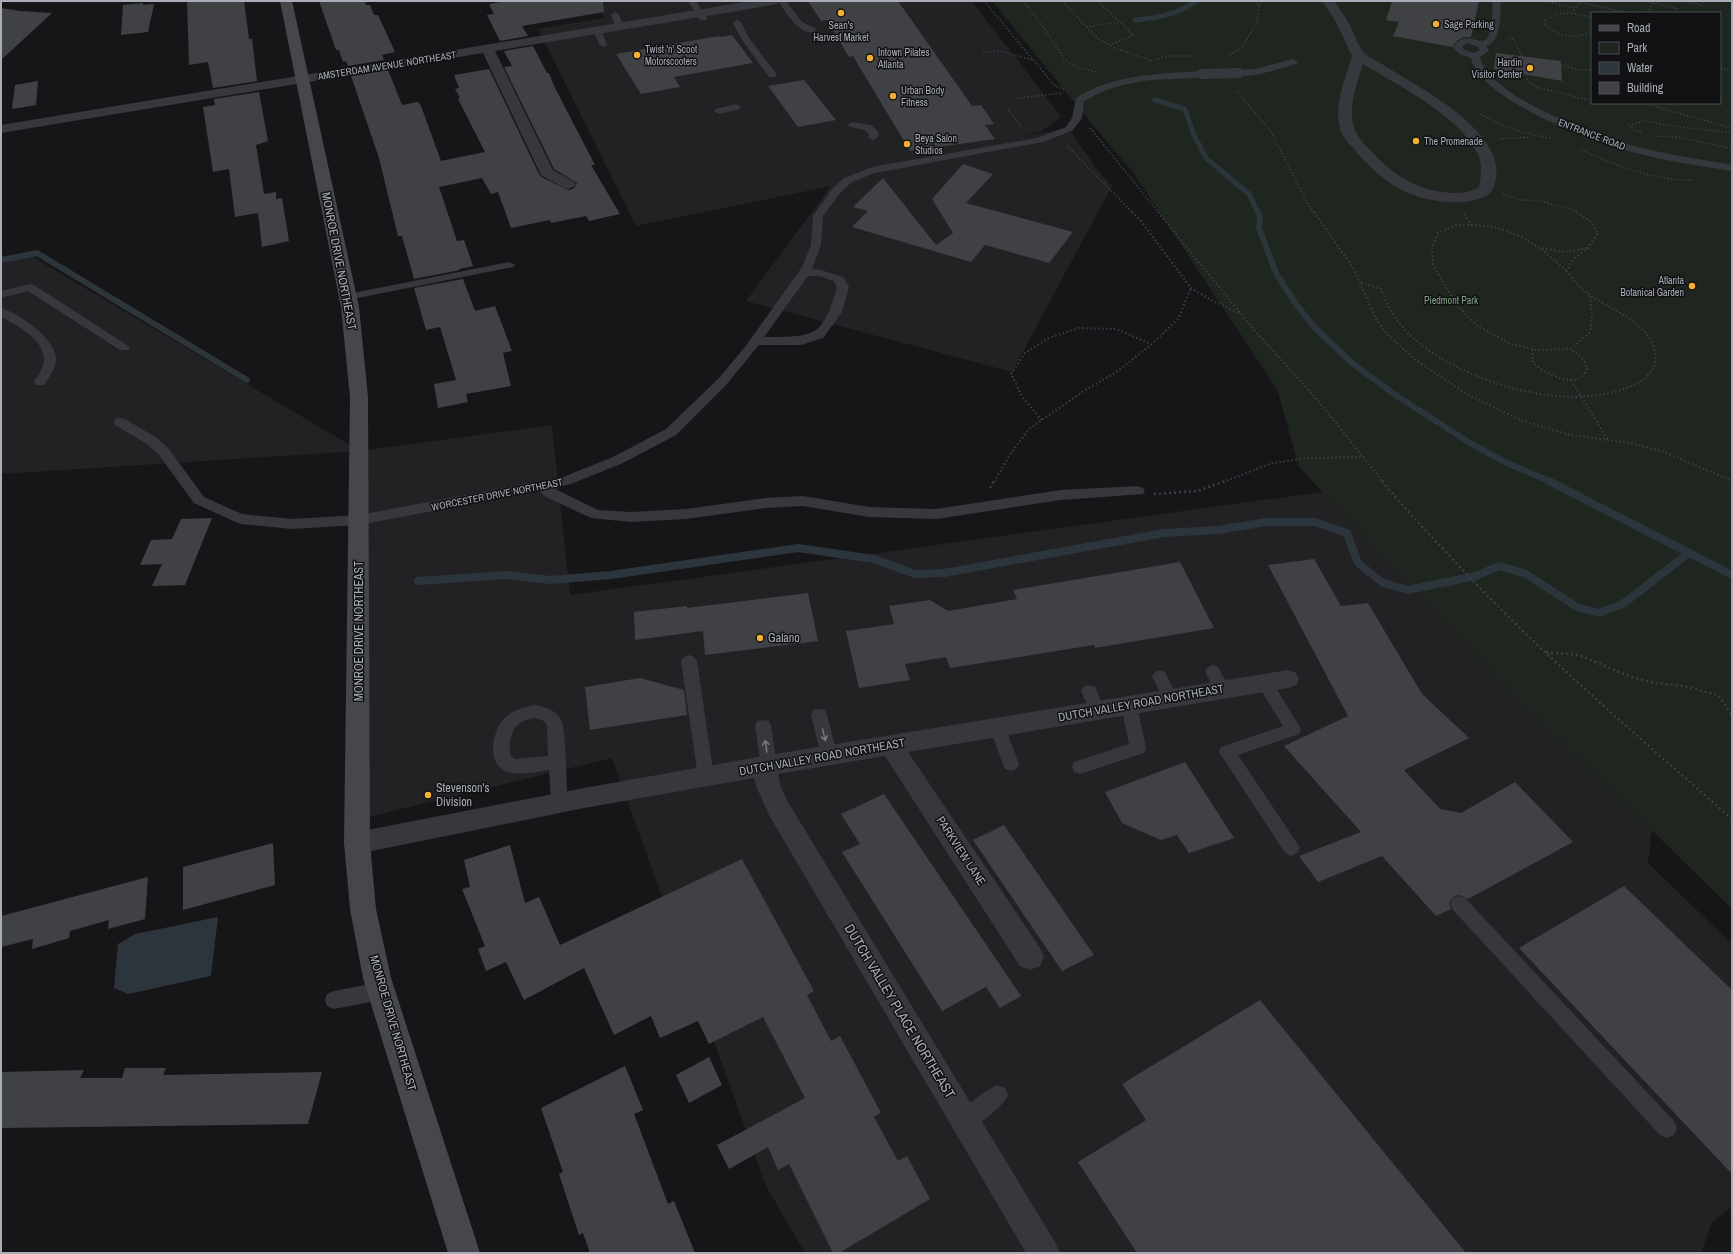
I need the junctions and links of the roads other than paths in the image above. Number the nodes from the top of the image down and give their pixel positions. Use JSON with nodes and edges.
{"nodes":[{"id":1,"x":286,"y":1,"type":"edge"},
{"id":2,"x":773,"y":1,"type":"edge"},
{"id":3,"x":782,"y":1,"type":"edge"},
{"id":4,"x":1328,"y":1,"type":"edge"},
{"id":5,"x":1497,"y":1,"type":"edge"},
{"id":6,"x":737,"y":23,"type":"dead end"},
{"id":7,"x":597,"y":30,"type":"junction"},
{"id":8,"x":812,"y":30,"type":"dead end"},
{"id":9,"x":603,"y":44,"type":"dead end"},
{"id":10,"x":1481,"y":45,"type":"junction"},
{"id":11,"x":487,"y":48,"type":"junction"},
{"id":12,"x":1359,"y":56,"type":"junction"},
{"id":13,"x":1476,"y":56,"type":"junction"},
{"id":14,"x":1293,"y":62,"type":"dead end"},
{"id":15,"x":772,"y":75,"type":"dead end"},
{"id":16,"x":303,"y":79,"type":"junction"},
{"id":17,"x":736,"y":108,"type":"dead end"},
{"id":18,"x":719,"y":111,"type":"dead end"},
{"id":19,"x":853,"y":124,"type":"dead end"},
{"id":20,"x":1,"y":129,"type":"edge"},
{"id":21,"x":873,"y":137,"type":"dead end"},
{"id":22,"x":1732,"y":168,"type":"edge"},
{"id":23,"x":568,"y":184,"type":"dead end"},
{"id":24,"x":509,"y":265,"type":"dead end"},
{"id":25,"x":805,"y":272,"type":"junction"},
{"id":26,"x":1,"y":294,"type":"edge"},
{"id":27,"x":348,"y":297,"type":"junction"},
{"id":28,"x":1,"y":312,"type":"edge"},
{"id":29,"x":756,"y":341,"type":"junction"},
{"id":30,"x":124,"y":347,"type":"dead end"},
{"id":31,"x":40,"y":382,"type":"dead end"},
{"id":32,"x":120,"y":422,"type":"dead end"},
{"id":33,"x":542,"y":486,"type":"junction"},
{"id":34,"x":1138,"y":490,"type":"road end"},
{"id":35,"x":359,"y":520,"type":"junction"},
{"id":36,"x":689,"y":661,"type":"dead end"},
{"id":37,"x":1160,"y":676,"type":"dead end"},
{"id":38,"x":1288,"y":679,"type":"dead end"},
{"id":39,"x":1264,"y":682,"type":"junction"},
{"id":40,"x":1170,"y":698,"type":"junction"},
{"id":41,"x":1129,"y":705,"type":"junction"},
{"id":42,"x":819,"y":715,"type":"dead end"},
{"id":43,"x":763,"y":726,"type":"dead end"},
{"id":44,"x":997,"y":727,"type":"junction"},
{"id":45,"x":892,"y":745,"type":"junction"},
{"id":46,"x":829,"y":755,"type":"junction"},
{"id":47,"x":557,"y":762,"type":"dead end"},
{"id":48,"x":1011,"y":764,"type":"dead end"},
{"id":49,"x":766,"y":766,"type":"junction"},
{"id":50,"x":1080,"y":767,"type":"dead end"},
{"id":51,"x":706,"y":777,"type":"junction"},
{"id":52,"x":559,"y":803,"type":"junction"},
{"id":53,"x":357,"y":843,"type":"junction"},
{"id":54,"x":1291,"y":848,"type":"dead end"},
{"id":55,"x":1459,"y":904,"type":"dead end"},
{"id":56,"x":1030,"y":957,"type":"dead end"},
{"id":57,"x":382,"y":991,"type":"junction"},
{"id":58,"x":334,"y":1000,"type":"dead end"},
{"id":59,"x":998,"y":1095,"type":"dead end"},
{"id":60,"x":965,"y":1121,"type":"junction"},
{"id":61,"x":1667,"y":1128,"type":"dead end"},
{"id":62,"x":464,"y":1253,"type":"edge"},
{"id":63,"x":1044,"y":1253,"type":"edge"}],
"edges":[{"from":1,"to":16,"type":"main road","name":"MONROE DRIVE NORTHEAST"},
{"from":2,"to":7,"type":"street","name":"AMSTERDAM AVENUE NORTHEAST"},
{"from":3,"to":8,"type":"lane"},
{"from":4,"to":12,"type":"street"},
{"from":5,"to":10,"type":"lane"},
{"from":6,"to":15,"type":"lane"},
{"from":7,"to":9,"type":"lane"},
{"from":7,"to":11,"type":"street","name":"AMSTERDAM AVENUE NORTHEAST"},
{"from":10,"to":13,"type":"lane"},
{"from":10,"to":13,"type":"lane"},
{"from":11,"to":16,"type":"street","name":"AMSTERDAM AVENUE NORTHEAST"},
{"from":11,"to":23,"type":"street"},
{"from":12,"to":12,"type":"street"},
{"from":13,"to":22,"type":"lane","name":"ENTRANCE ROAD"},
{"from":14,"to":25,"type":"lane","name":"WORCESTER DRIVE NORTHEAST","bridge":true},
{"from":16,"to":20,"type":"street","name":"AMSTERDAM AVENUE NORTHEAST"},
{"from":16,"to":27,"type":"main road","name":"MONROE DRIVE NORTHEAST"},
{"from":17,"to":18,"type":"lane"},
{"from":19,"to":21,"type":"lane"},
{"from":24,"to":27,"type":"lane"},
{"from":25,"to":29,"type":"lane","name":"WORCESTER DRIVE NORTHEAST"},
{"from":25,"to":29,"type":"lane"},
{"from":26,"to":30,"type":"lane"},
{"from":27,"to":35,"type":"main road","name":"MONROE DRIVE NORTHEAST"},
{"from":28,"to":31,"type":"lane"},
{"from":29,"to":33,"type":"lane","name":"WORCESTER DRIVE NORTHEAST"},
{"from":32,"to":35,"type":"lane","name":"WORCESTER DRIVE NORTHEAST"},
{"from":33,"to":34,"type":"lane"},
{"from":33,"to":35,"type":"lane","name":"WORCESTER DRIVE NORTHEAST"},
{"from":35,"to":53,"type":"main road","name":"MONROE DRIVE NORTHEAST"},
{"from":36,"to":51,"type":"lane"},
{"from":37,"to":40,"type":"lane"},
{"from":38,"to":39,"type":"street","name":"DUTCH VALLEY ROAD NORTHEAST"},
{"from":39,"to":40,"type":"street","name":"DUTCH VALLEY ROAD NORTHEAST"},
{"from":39,"to":54,"type":"lane"},
{"from":40,"to":41,"type":"street","name":"DUTCH VALLEY ROAD NORTHEAST"},
{"from":41,"to":44,"type":"street","name":"DUTCH VALLEY ROAD NORTHEAST"},
{"from":41,"to":50,"type":"lane"},
{"from":42,"to":46,"type":"lane","one_way":true},
{"from":49,"to":43,"type":"lane","one_way":true},
{"from":44,"to":45,"type":"street","name":"DUTCH VALLEY ROAD NORTHEAST"},
{"from":44,"to":48,"type":"lane"},
{"from":45,"to":46,"type":"street","name":"DUTCH VALLEY ROAD NORTHEAST"},
{"from":45,"to":56,"type":"street","name":"PARKVIEW LANE"},
{"from":46,"to":49,"type":"street","name":"DUTCH VALLEY ROAD NORTHEAST"},
{"from":47,"to":52,"type":"lane"},
{"from":49,"to":51,"type":"street","name":"DUTCH VALLEY ROAD NORTHEAST"},
{"from":49,"to":60,"type":"street","name":"DUTCH VALLEY PLACE NORTHEAST"},
{"from":51,"to":52,"type":"street","name":"DUTCH VALLEY ROAD NORTHEAST"},
{"from":52,"to":53,"type":"street","name":"DUTCH VALLEY ROAD NORTHEAST"},
{"from":53,"to":57,"type":"main road","name":"MONROE DRIVE NORTHEAST"},
{"from":55,"to":61,"type":"lane"},
{"from":57,"to":58,"type":"lane"},
{"from":57,"to":62,"type":"main road","name":"MONROE DRIVE NORTHEAST"},
{"from":59,"to":60,"type":"lane"},
{"from":60,"to":63,"type":"street","name":"DUTCH VALLEY PLACE NORTHEAST"}]}
